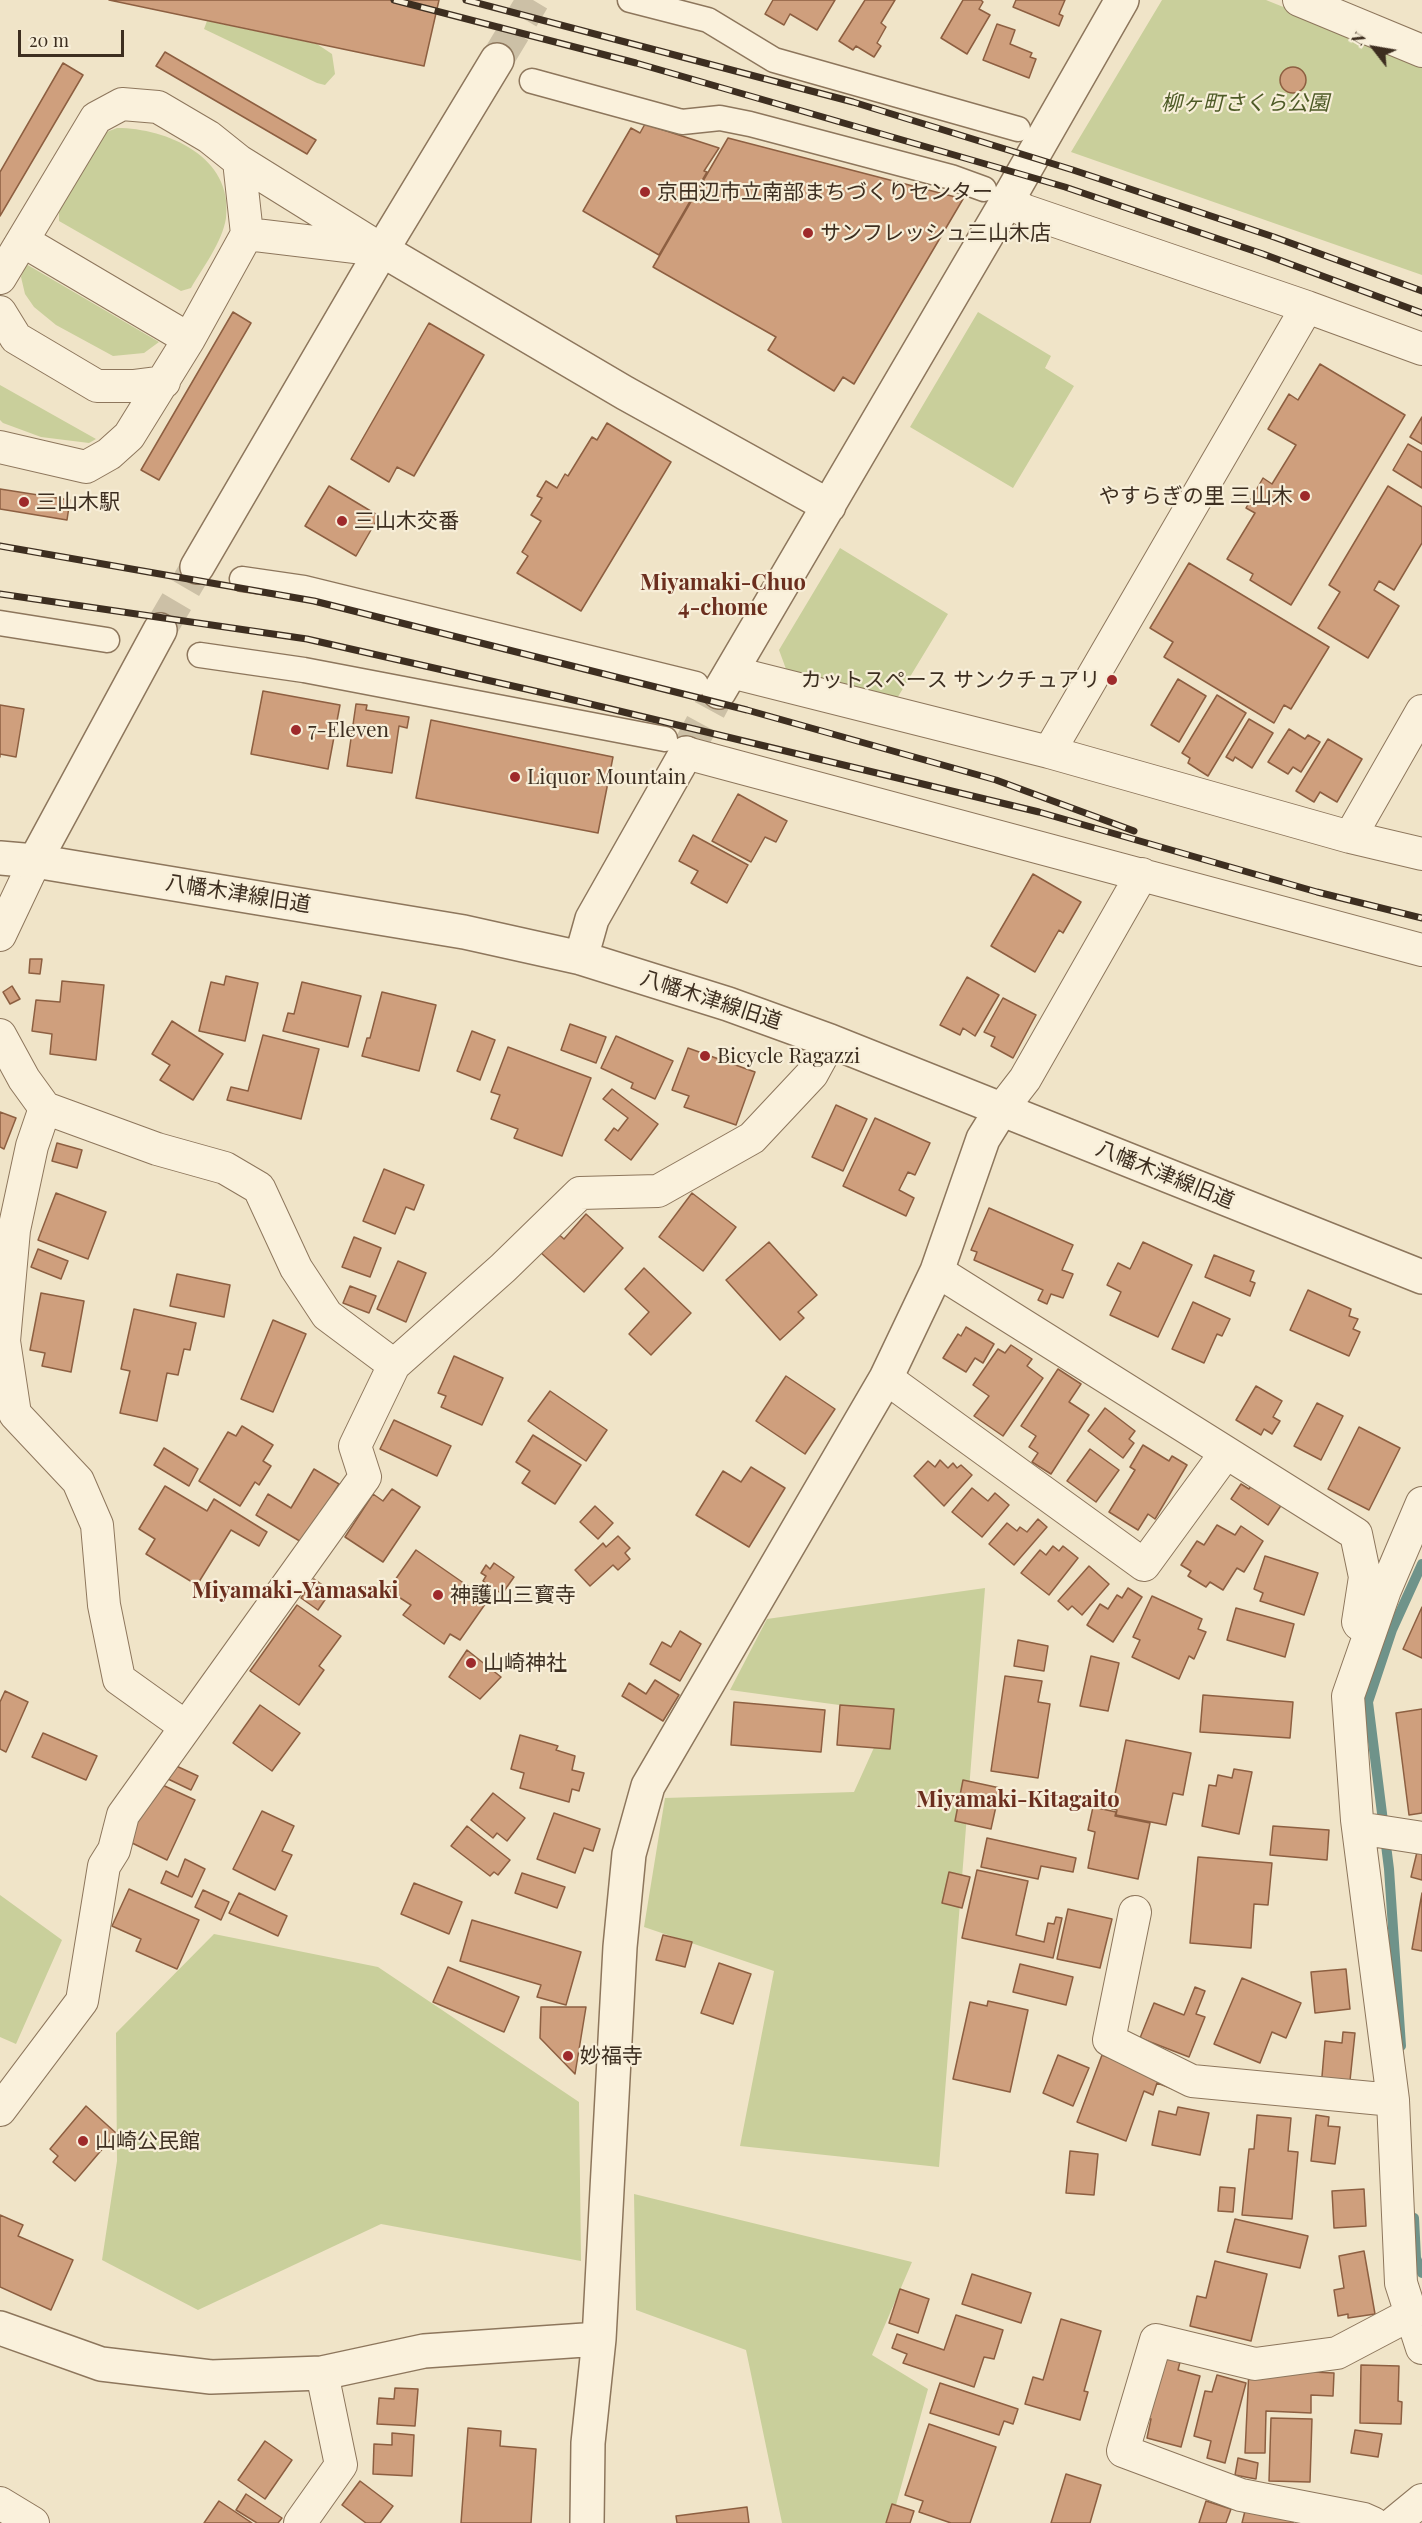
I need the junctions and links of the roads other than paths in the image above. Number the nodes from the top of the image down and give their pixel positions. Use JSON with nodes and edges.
{"nodes":[{"id":1,"x":630,"y":0,"type":"edge"},
{"id":2,"x":1122,"y":0,"type":"edge"},
{"id":3,"x":1299,"y":0,"type":"edge"},
{"id":4,"x":1422,"y":51,"type":"edge"},
{"id":5,"x":497,"y":60,"type":"tunnel mouth"},
{"id":6,"x":532,"y":81,"type":"dead end"},
{"id":7,"x":1018,"y":129,"type":"dead end"},
{"id":8,"x":239,"y":161,"type":"junction"},
{"id":9,"x":996,"y":195,"type":"junction"},
{"id":10,"x":247,"y":234,"type":"junction"},
{"id":11,"x":22,"y":241,"type":"junction"},
{"id":12,"x":382,"y":250,"type":"junction"},
{"id":13,"x":0,"y":278,"type":"edge"},
{"id":14,"x":1307,"y":307,"type":"junction"},
{"id":15,"x":0,"y":312,"type":"edge"},
{"id":16,"x":189,"y":339,"type":"junction"},
{"id":17,"x":1422,"y":349,"type":"edge"},
{"id":18,"x":164,"y":382,"type":"junction"},
{"id":19,"x":0,"y":447,"type":"edge"},
{"id":20,"x":829,"y":506,"type":"junction"},
{"id":21,"x":197,"y":567,"type":"tunnel mouth"},
{"id":22,"x":242,"y":579,"type":"dead end"},
{"id":23,"x":0,"y":623,"type":"edge"},
{"id":24,"x":160,"y":630,"type":"tunnel mouth"},
{"id":25,"x":107,"y":640,"type":"dead end"},
{"id":26,"x":200,"y":656,"type":"dead end"},
{"id":27,"x":716,"y":682,"type":"junction"},
{"id":28,"x":1422,"y":711,"type":"edge"},
{"id":29,"x":675,"y":746,"type":"junction"},
{"id":30,"x":1049,"y":752,"type":"junction"},
{"id":31,"x":1350,"y":837,"type":"junction"},
{"id":32,"x":1422,"y":854,"type":"edge"},
{"id":33,"x":0,"y":858,"type":"edge"},
{"id":34,"x":35,"y":861,"type":"junction"},
{"id":35,"x":1142,"y":874,"type":"junction"},
{"id":36,"x":0,"y":935,"type":"edge"},
{"id":37,"x":1422,"y":950,"type":"edge"},
{"id":38,"x":581,"y":958,"type":"junction"},
{"id":39,"x":0,"y":1035,"type":"edge"},
{"id":40,"x":830,"y":1041,"type":"junction"},
{"id":41,"x":45,"y":1108,"type":"junction"},
{"id":42,"x":1001,"y":1110,"type":"junction"},
{"id":43,"x":937,"y":1271,"type":"junction"},
{"id":44,"x":1422,"y":1277,"type":"edge"},
{"id":45,"x":394,"y":1365,"type":"junction"},
{"id":46,"x":886,"y":1378,"type":"junction"},
{"id":47,"x":1225,"y":1454,"type":"junction"},
{"id":48,"x":1422,"y":1503,"type":"edge"},
{"id":49,"x":1368,"y":1638,"type":"junction"},
{"id":50,"x":186,"y":1727,"type":"junction"},
{"id":51,"x":1358,"y":1828,"type":"junction"},
{"id":52,"x":1422,"y":1838,"type":"edge"},
{"id":53,"x":1135,"y":1912,"type":"dead end"},
{"id":54,"x":1392,"y":2100,"type":"junction"},
{"id":55,"x":0,"y":2110,"type":"edge"},
{"id":56,"x":1411,"y":2314,"type":"junction"},
{"id":57,"x":0,"y":2328,"type":"edge"},
{"id":58,"x":599,"y":2339,"type":"junction"},
{"id":59,"x":1422,"y":2348,"type":"edge"},
{"id":60,"x":322,"y":2373,"type":"junction"},
{"id":61,"x":1422,"y":2500,"type":"edge"},
{"id":62,"x":0,"y":2503,"type":"edge"},
{"id":63,"x":33,"y":2523,"type":"edge"},
{"id":64,"x":300,"y":2523,"type":"edge"},
{"id":65,"x":587,"y":2523,"type":"edge"},
{"id":66,"x":1373,"y":2523,"type":"edge"},
{"id":67,"x":1394,"y":2523,"type":"edge"}],
"edges":[{"from":1,"to":7,"type":"street"},
{"from":2,"to":9,"type":"street"},
{"from":3,"to":4,"type":"street"},
{"from":5,"to":12,"type":"street"},
{"from":6,"to":9,"type":"street"},
{"from":8,"to":10,"type":"street"},
{"from":8,"to":11,"type":"street"},
{"from":8,"to":12,"type":"street"},
{"from":9,"to":14,"type":"street"},
{"from":9,"to":20,"type":"street"},
{"from":10,"to":12,"type":"street"},
{"from":10,"to":16,"type":"street"},
{"from":11,"to":13,"type":"street"},
{"from":11,"to":16,"type":"street"},
{"from":12,"to":20,"type":"street"},
{"from":12,"to":21,"type":"street"},
{"from":14,"to":17,"type":"street"},
{"from":14,"to":30,"type":"street"},
{"from":15,"to":18,"type":"street"},
{"from":16,"to":18,"type":"street"},
{"from":18,"to":19,"type":"street"},
{"from":20,"to":27,"type":"street"},
{"from":22,"to":27,"type":"street"},
{"from":23,"to":25,"type":"street"},
{"from":24,"to":34,"type":"street"},
{"from":26,"to":29,"type":"street"},
{"from":27,"to":30,"type":"street"},
{"from":28,"to":31,"type":"street"},
{"from":29,"to":35,"type":"street"},
{"from":29,"to":38,"type":"street"},
{"from":30,"to":31,"type":"street"},
{"from":31,"to":32,"type":"street"},
{"from":33,"to":34,"type":"street","name":"八幡木津線旧道"},
{"from":34,"to":36,"type":"street"},
{"from":34,"to":38,"type":"street","name":"八幡木津線旧道"},
{"from":35,"to":37,"type":"street"},
{"from":35,"to":42,"type":"street"},
{"from":38,"to":40,"type":"street","name":"八幡木津線旧道"},
{"from":39,"to":41,"type":"street"},
{"from":40,"to":42,"type":"street","name":"八幡木津線旧道"},
{"from":40,"to":45,"type":"street"},
{"from":41,"to":45,"type":"street"},
{"from":41,"to":50,"type":"street"},
{"from":42,"to":43,"type":"street"},
{"from":42,"to":44,"type":"street","name":"八幡木津線旧道"},
{"from":43,"to":46,"type":"street"},
{"from":43,"to":47,"type":"street"},
{"from":45,"to":50,"type":"street"},
{"from":46,"to":47,"type":"street"},
{"from":46,"to":58,"type":"street"},
{"from":47,"to":49,"type":"street"},
{"from":48,"to":49,"type":"street"},
{"from":49,"to":51,"type":"street"},
{"from":50,"to":55,"type":"street"},
{"from":51,"to":52,"type":"street"},
{"from":51,"to":54,"type":"street"},
{"from":53,"to":54,"type":"street"},
{"from":54,"to":56,"type":"street"},
{"from":56,"to":59,"type":"street"},
{"from":56,"to":66,"type":"street"},
{"from":57,"to":60,"type":"street"},
{"from":58,"to":60,"type":"street"},
{"from":58,"to":65,"type":"street"},
{"from":60,"to":64,"type":"street"},
{"from":61,"to":67,"type":"street"},
{"from":62,"to":63,"type":"street"}]}
